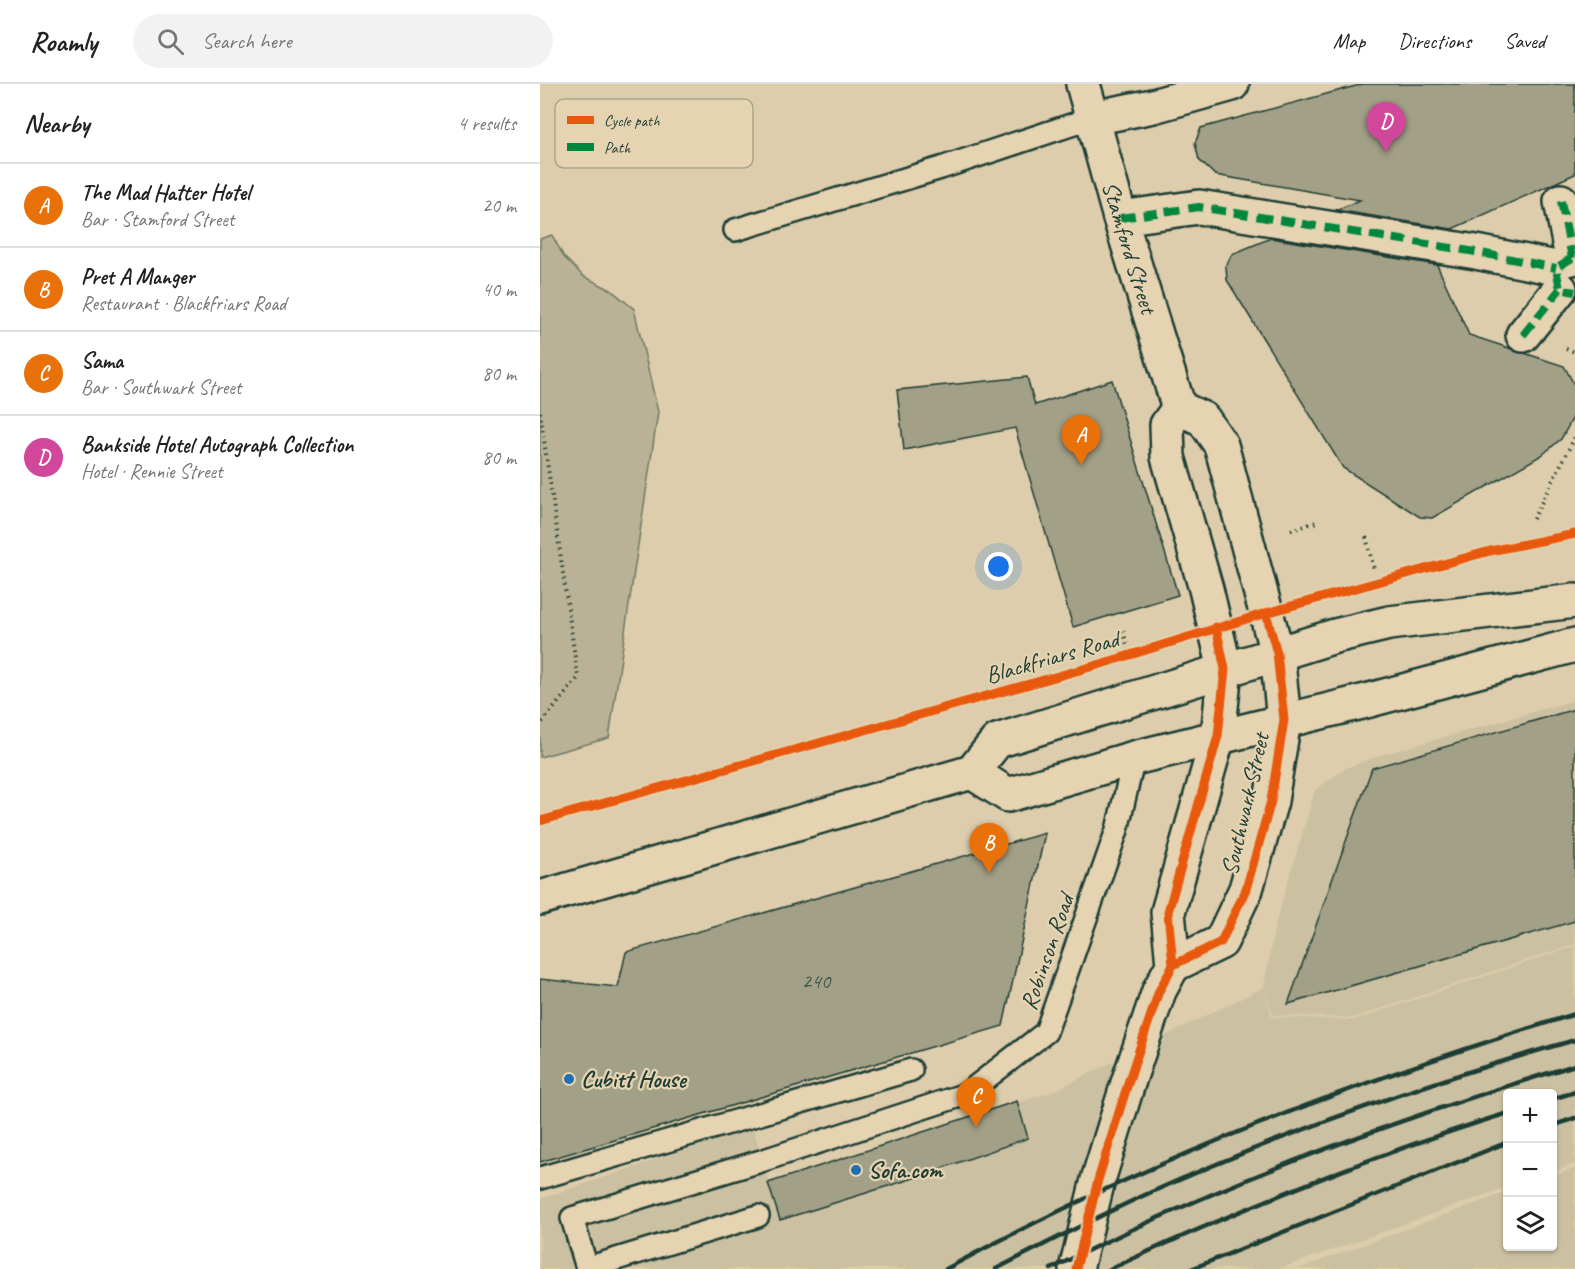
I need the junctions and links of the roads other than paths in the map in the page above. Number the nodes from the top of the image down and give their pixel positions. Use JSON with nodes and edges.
{"nodes":[{"id":1,"x":1083,"y":84,"type":"edge"},
{"id":2,"x":1232,"y":84,"type":"edge"},
{"id":3,"x":1092,"y":118,"type":"junction"},
{"id":4,"x":1561,"y":201,"type":"dead end"},
{"id":5,"x":1120,"y":218,"type":"junction"},
{"id":6,"x":735,"y":230,"type":"dead end"},
{"id":7,"x":1568,"y":273,"type":"edge"},
{"id":8,"x":1523,"y":335,"type":"dead end"},
{"id":9,"x":1179,"y":408,"type":"junction"},
{"id":10,"x":1575,"y":601,"type":"edge"},
{"id":11,"x":1575,"y":645,"type":"edge"},
{"id":12,"x":1277,"y":653,"type":"junction"},
{"id":13,"x":1225,"y":669,"type":"junction"},
{"id":14,"x":1284,"y":720,"type":"junction"},
{"id":15,"x":1218,"y":736,"type":"junction"},
{"id":16,"x":1134,"y":758,"type":"junction"},
{"id":17,"x":972,"y":772,"type":"junction"},
{"id":18,"x":540,"y":898,"type":"edge"},
{"id":19,"x":1173,"y":965,"type":"junction"},
{"id":20,"x":911,"y":1070,"type":"dead end"},
{"id":21,"x":540,"y":1178,"type":"edge"},
{"id":22,"x":758,"y":1216,"type":"dead end"},
{"id":23,"x":1076,"y":1269,"type":"edge"}],
"edges":[{"from":1,"to":3,"type":"main road","name":"Stamford Street"},
{"from":2,"to":3,"type":"main road"},
{"from":3,"to":5,"type":"main road","name":"Stamford Street"},
{"from":3,"to":6,"type":"lane"},
{"from":4,"to":7,"type":"main road"},
{"from":5,"to":7,"type":"main road"},
{"from":5,"to":9,"type":"main road","name":"Stamford Street"},
{"from":7,"to":8,"type":"main road"},
{"from":9,"to":12,"type":"main road"},
{"from":9,"to":13,"type":"main road"},
{"from":10,"to":12,"type":"main road"},
{"from":11,"to":14,"type":"main road"},
{"from":12,"to":13,"type":"main road"},
{"from":12,"to":14,"type":"main road","name":"Southwark Street"},
{"from":13,"to":15,"type":"main road","name":"Southwark Street"},
{"from":13,"to":17,"type":"main road"},
{"from":14,"to":15,"type":"main road"},
{"from":14,"to":19,"type":"main road","name":"Southwark Street"},
{"from":15,"to":16,"type":"main road"},
{"from":15,"to":19,"type":"main road","name":"Southwark Street"},
{"from":16,"to":17,"type":"main road"},
{"from":16,"to":22,"type":"lane","name":"Robinson Road"},
{"from":17,"to":18,"type":"main road"},
{"from":19,"to":23,"type":"main road"},
{"from":20,"to":21,"type":"lane"}]}
